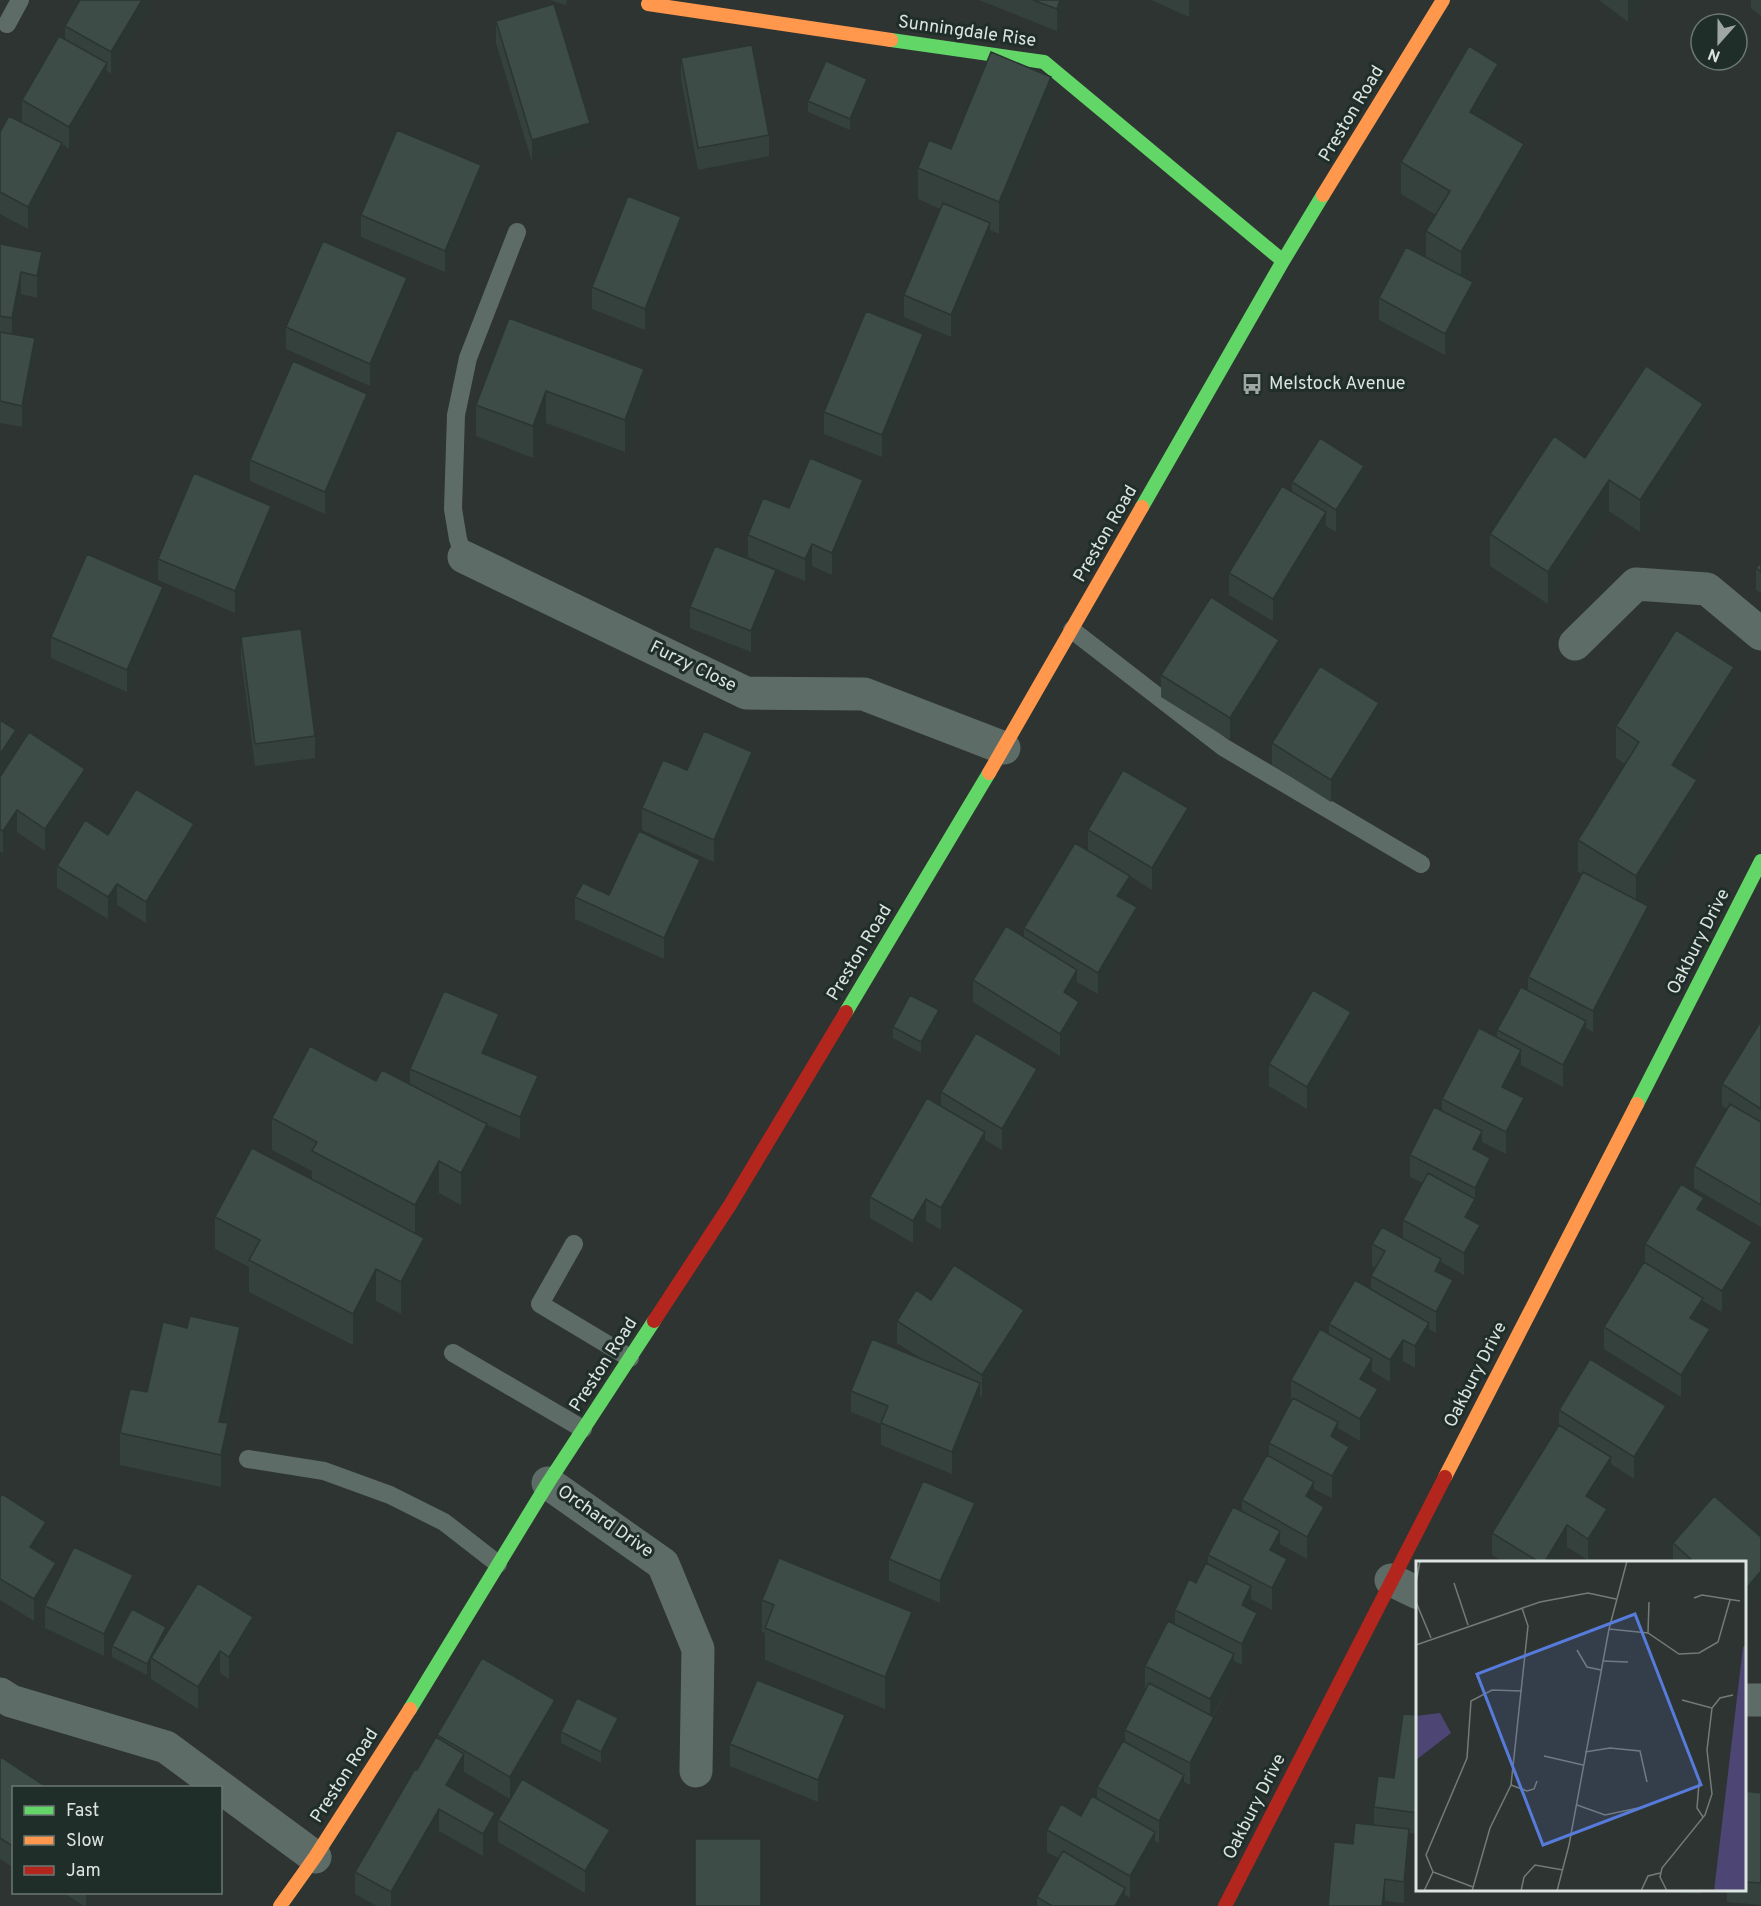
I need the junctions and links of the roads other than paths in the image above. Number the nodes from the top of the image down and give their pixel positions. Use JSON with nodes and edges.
{"nodes":[{"id":1,"x":20,"y":0,"type":"edge"},
{"id":2,"x":1443,"y":0,"type":"edge"},
{"id":3,"x":648,"y":4,"type":"dead end"},
{"id":4,"x":7,"y":24,"type":"dead end"},
{"id":5,"x":517,"y":232,"type":"dead end"},
{"id":6,"x":1283,"y":261,"type":"junction"},
{"id":7,"x":464,"y":557,"type":"joint"},
{"id":8,"x":1072,"y":630,"type":"junction"},
{"id":9,"x":1761,"y":634,"type":"edge"},
{"id":10,"x":1575,"y":644,"type":"dead end"},
{"id":11,"x":1004,"y":748,"type":"junction"},
{"id":12,"x":1761,"y":861,"type":"edge"},
{"id":13,"x":1421,"y":864,"type":"dead end"},
{"id":14,"x":574,"y":1245,"type":"dead end"},
{"id":15,"x":453,"y":1353,"type":"dead end"},
{"id":16,"x":630,"y":1358,"type":"junction"},
{"id":17,"x":584,"y":1429,"type":"junction"},
{"id":18,"x":248,"y":1459,"type":"dead end"},
{"id":19,"x":548,"y":1483,"type":"junction"},
{"id":20,"x":1416,"y":1561,"type":"edge"},
{"id":21,"x":1416,"y":1562,"type":"edge"},
{"id":22,"x":498,"y":1564,"type":"junction"},
{"id":23,"x":1404,"y":1586,"type":"edge"},
{"id":24,"x":0,"y":1694,"type":"edge"},
{"id":25,"x":696,"y":1771,"type":"dead end"},
{"id":26,"x":219,"y":1786,"type":"edge"},
{"id":27,"x":222,"y":1788,"type":"edge"},
{"id":28,"x":315,"y":1857,"type":"junction"},
{"id":29,"x":280,"y":1906,"type":"edge"},
{"id":30,"x":1225,"y":1906,"type":"edge"}],
"edges":[{"from":1,"to":4,"type":"lane"},
{"from":2,"to":6,"type":"main road","name":"Preston Road"},
{"from":3,"to":6,"type":"main road","name":"Sunningdale Rise"},
{"from":5,"to":7,"type":"lane"},
{"from":6,"to":8,"type":"main road","name":"Preston Road"},
{"from":7,"to":11,"type":"street","name":"Furzy Close"},
{"from":8,"to":11,"type":"main road","name":"Preston Road"},
{"from":8,"to":13,"type":"lane"},
{"from":9,"to":10,"type":"street"},
{"from":11,"to":16,"type":"main road","name":"Preston Road"},
{"from":12,"to":20,"type":"main road","name":"Oakbury Drive"},
{"from":14,"to":16,"type":"lane"},
{"from":15,"to":17,"type":"lane"},
{"from":16,"to":17,"type":"main road","name":"Preston Road"},
{"from":17,"to":19,"type":"main road","name":"Preston Road"},
{"from":18,"to":22,"type":"lane"},
{"from":19,"to":22,"type":"main road","name":"Preston Road"},
{"from":19,"to":25,"type":"street","name":"Orchard Drive"},
{"from":21,"to":23,"type":"main road","name":"Oakbury Drive"},
{"from":22,"to":28,"type":"main road","name":"Preston Road"},
{"from":23,"to":30,"type":"main road","name":"Oakbury Drive"},
{"from":24,"to":26,"type":"street"},
{"from":27,"to":28,"type":"street"},
{"from":28,"to":29,"type":"main road","name":"Preston Road"}]}
